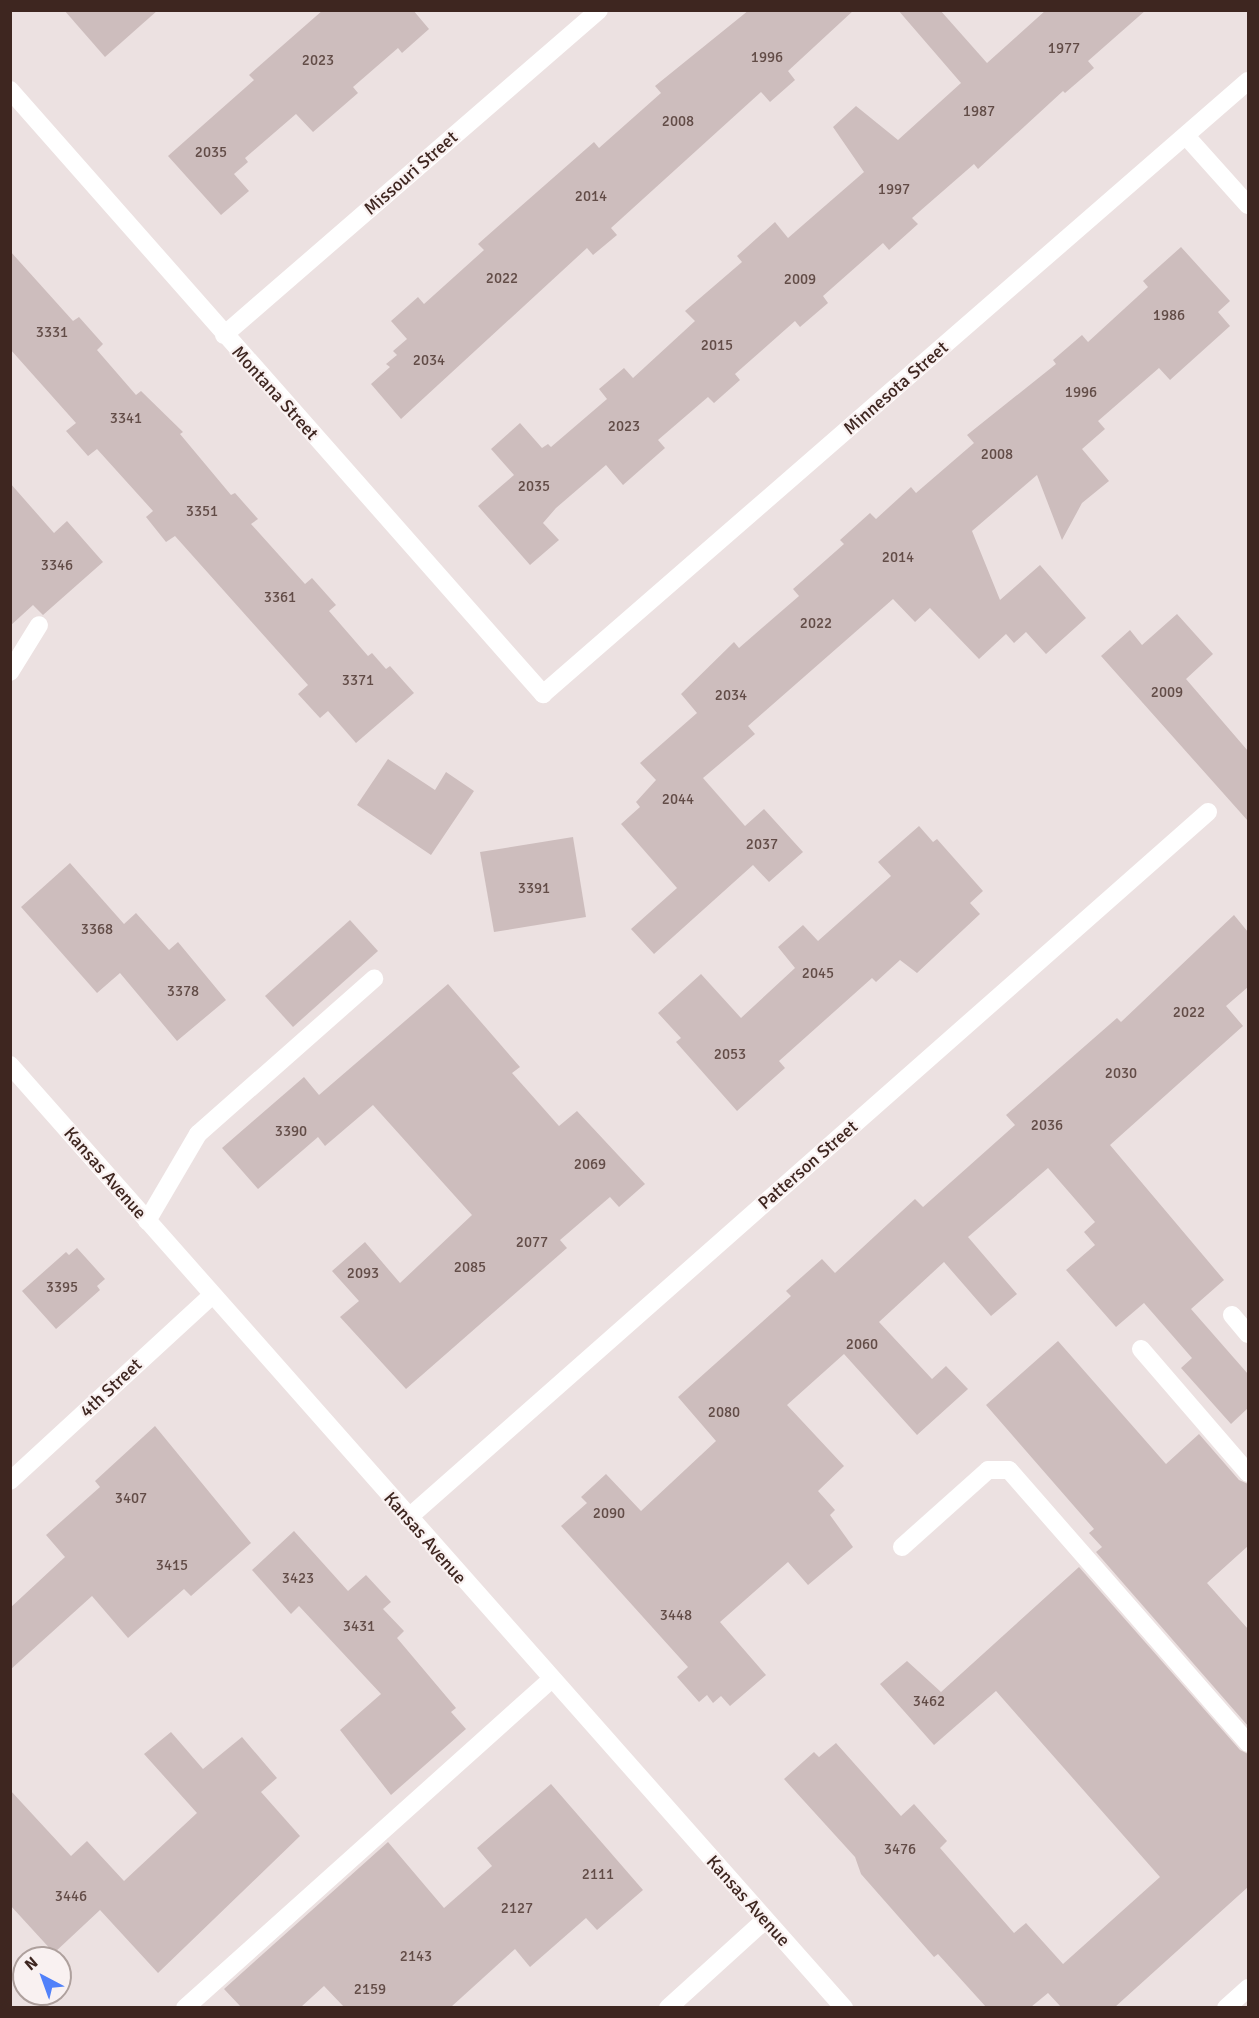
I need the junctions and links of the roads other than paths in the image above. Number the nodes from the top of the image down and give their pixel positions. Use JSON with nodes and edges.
{"nodes":[{"id":1,"x":599,"y":10,"type":"edge"},
{"id":2,"x":1248,"y":81,"type":"edge"},
{"id":3,"x":10,"y":90,"type":"edge"},
{"id":4,"x":1186,"y":136,"type":"junction"},
{"id":5,"x":1248,"y":205,"type":"edge"},
{"id":6,"x":224,"y":335,"type":"junction"},
{"id":7,"x":39,"y":625,"type":"dead end"},
{"id":8,"x":10,"y":672,"type":"edge"},
{"id":9,"x":543,"y":694,"type":"joint"},
{"id":10,"x":1208,"y":812,"type":"dead end"},
{"id":11,"x":374,"y":979,"type":"dead end"},
{"id":12,"x":10,"y":1065,"type":"edge"},
{"id":13,"x":147,"y":1221,"type":"junction"},
{"id":14,"x":212,"y":1295,"type":"junction"},
{"id":15,"x":1232,"y":1315,"type":"dead end"},
{"id":16,"x":1248,"y":1334,"type":"edge"},
{"id":17,"x":1141,"y":1349,"type":"dead end"},
{"id":18,"x":1248,"y":1473,"type":"edge"},
{"id":19,"x":10,"y":1481,"type":"edge"},
{"id":20,"x":408,"y":1518,"type":"junction"},
{"id":21,"x":902,"y":1547,"type":"dead end"},
{"id":22,"x":551,"y":1680,"type":"junction"},
{"id":23,"x":1248,"y":1743,"type":"edge"},
{"id":24,"x":765,"y":1920,"type":"junction"},
{"id":25,"x":1248,"y":1988,"type":"edge"},
{"id":26,"x":185,"y":2007,"type":"edge"},
{"id":27,"x":668,"y":2007,"type":"edge"},
{"id":28,"x":844,"y":2007,"type":"edge"},
{"id":29,"x":1226,"y":2007,"type":"edge"}],
"edges":[{"from":1,"to":6,"type":"street","name":"Missouri Street"},
{"from":2,"to":4,"type":"street","name":"Minnesota Street"},
{"from":3,"to":6,"type":"street","name":"Montana Street"},
{"from":4,"to":5,"type":"street"},
{"from":4,"to":9,"type":"street","name":"Minnesota Street"},
{"from":6,"to":9,"type":"street","name":"Montana Street"},
{"from":7,"to":8,"type":"street"},
{"from":10,"to":20,"type":"street","name":"Patterson Street"},
{"from":11,"to":13,"type":"street"},
{"from":12,"to":13,"type":"street","name":"Kansas Avenue"},
{"from":13,"to":14,"type":"street","name":"Kansas Avenue"},
{"from":14,"to":19,"type":"street","name":"4th Street"},
{"from":14,"to":20,"type":"street","name":"Kansas Avenue"},
{"from":15,"to":16,"type":"street"},
{"from":17,"to":18,"type":"street"},
{"from":20,"to":22,"type":"street","name":"Kansas Avenue"},
{"from":21,"to":23,"type":"street"},
{"from":22,"to":24,"type":"street","name":"Kansas Avenue"},
{"from":22,"to":26,"type":"street"},
{"from":24,"to":27,"type":"street"},
{"from":24,"to":28,"type":"street","name":"Kansas Avenue"},
{"from":25,"to":29,"type":"street"}]}
